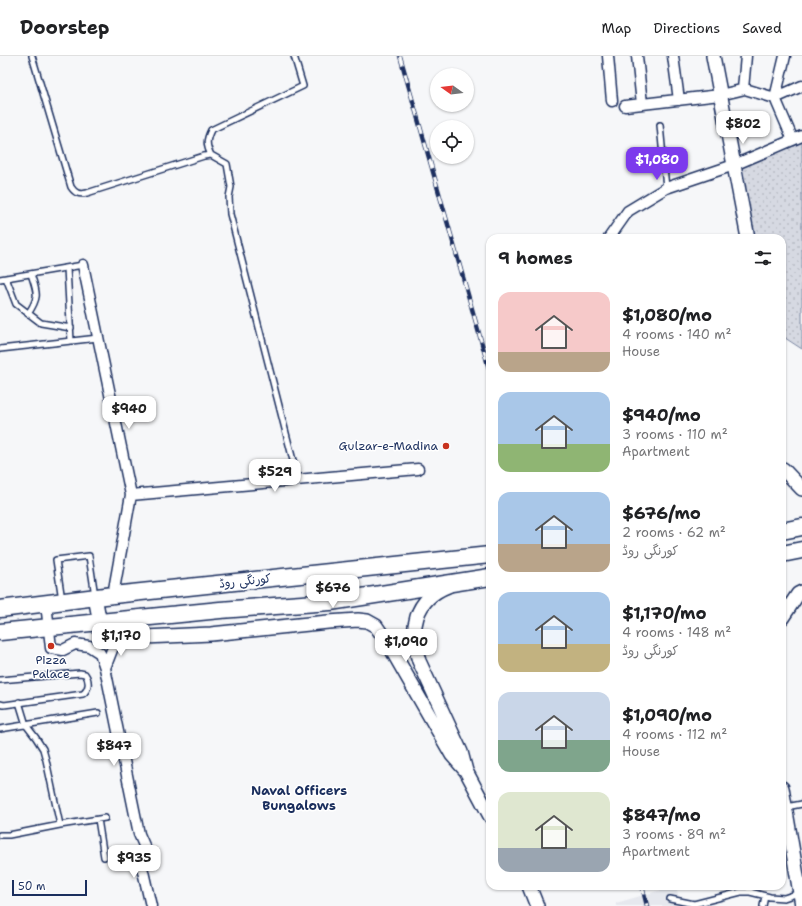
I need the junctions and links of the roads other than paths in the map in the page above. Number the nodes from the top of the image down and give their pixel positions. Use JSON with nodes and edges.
{"nodes":[{"id":1,"x":32,"y":56,"type":"edge"},
{"id":2,"x":294,"y":56,"type":"edge"},
{"id":3,"x":608,"y":56,"type":"edge"},
{"id":4,"x":637,"y":56,"type":"edge"},
{"id":5,"x":673,"y":56,"type":"edge"},
{"id":6,"x":713,"y":56,"type":"edge"},
{"id":7,"x":746,"y":56,"type":"edge"},
{"id":8,"x":785,"y":56,"type":"edge"},
{"id":9,"x":802,"y":86,"type":"edge"},
{"id":10,"x":743,"y":89,"type":"junction"},
{"id":11,"x":720,"y":95,"type":"junction"},
{"id":12,"x":775,"y":98,"type":"junction"},
{"id":13,"x":679,"y":100,"type":"junction"},
{"id":14,"x":612,"y":101,"type":"dead end"},
{"id":15,"x":642,"y":104,"type":"junction"},
{"id":16,"x":625,"y":106,"type":"dead end"},
{"id":17,"x":660,"y":125,"type":"dead end"},
{"id":18,"x":798,"y":138,"type":"edge"},
{"id":19,"x":211,"y":156,"type":"junction"},
{"id":20,"x":734,"y":165,"type":"junction"},
{"id":21,"x":666,"y":188,"type":"junction"},
{"id":22,"x":612,"y":234,"type":"edge"},
{"id":23,"x":747,"y":234,"type":"edge"},
{"id":24,"x":83,"y":265,"type":"joint"},
{"id":25,"x":67,"y":268,"type":"junction"},
{"id":26,"x":31,"y":274,"type":"junction"},
{"id":27,"x":0,"y":278,"type":"edge"},
{"id":28,"x":6,"y":278,"type":"junction"},
{"id":29,"x":28,"y":314,"type":"junction"},
{"id":30,"x":71,"y":328,"type":"junction"},
{"id":31,"x":98,"y":338,"type":"junction"},
{"id":32,"x":71,"y":341,"type":"junction"},
{"id":33,"x":0,"y":350,"type":"edge"},
{"id":34,"x":418,"y":469,"type":"dead end"},
{"id":35,"x":786,"y":471,"type":"edge"},
{"id":36,"x":298,"y":480,"type":"junction"},
{"id":37,"x":802,"y":489,"type":"edge"},
{"id":38,"x":131,"y":495,"type":"junction"},
{"id":39,"x":802,"y":527,"type":"edge"},
{"id":40,"x":786,"y":530,"type":"edge"},
{"id":41,"x":802,"y":550,"type":"edge"},
{"id":42,"x":786,"y":553,"type":"edge"},
{"id":43,"x":486,"y":555,"type":"edge"},
{"id":44,"x":486,"y":577,"type":"edge"},
{"id":45,"x":461,"y":581,"type":"junction"},
{"id":46,"x":802,"y":592,"type":"edge"},
{"id":47,"x":113,"y":595,"type":"junction"},
{"id":48,"x":96,"y":597,"type":"junction"},
{"id":49,"x":62,"y":601,"type":"junction"},
{"id":50,"x":46,"y":603,"type":"junction"},
{"id":51,"x":0,"y":609,"type":"edge"},
{"id":52,"x":786,"y":612,"type":"edge"},
{"id":53,"x":100,"y":623,"type":"junction"},
{"id":54,"x":49,"y":628,"type":"junction"},
{"id":55,"x":0,"y":632,"type":"edge"},
{"id":56,"x":117,"y":637,"type":"junction"},
{"id":57,"x":105,"y":668,"type":"junction"},
{"id":58,"x":0,"y":680,"type":"edge"},
{"id":59,"x":19,"y":702,"type":"junction"},
{"id":60,"x":0,"y":704,"type":"edge"},
{"id":61,"x":98,"y":713,"type":"dead end"},
{"id":62,"x":26,"y":725,"type":"junction"},
{"id":63,"x":0,"y":729,"type":"edge"},
{"id":64,"x":466,"y":771,"type":"junction"},
{"id":65,"x":786,"y":799,"type":"edge"},
{"id":66,"x":802,"y":804,"type":"edge"},
{"id":67,"x":486,"y":808,"type":"edge"},
{"id":68,"x":786,"y":811,"type":"edge"},
{"id":69,"x":105,"y":818,"type":"dead end"},
{"id":70,"x":98,"y":819,"type":"junction"},
{"id":71,"x":60,"y":825,"type":"junction"},
{"id":72,"x":0,"y":835,"type":"edge"},
{"id":73,"x":104,"y":857,"type":"dead end"},
{"id":74,"x":531,"y":890,"type":"edge"},
{"id":75,"x":750,"y":892,"type":"joint"},
{"id":76,"x":765,"y":896,"type":"junction"},
{"id":77,"x":670,"y":899,"type":"dead end"},
{"id":78,"x":801,"y":899,"type":"edge"},
{"id":79,"x":149,"y":906,"type":"edge"},
{"id":80,"x":537,"y":906,"type":"edge"},
{"id":81,"x":763,"y":906,"type":"edge"}],
"edges":[{"from":1,"to":19,"type":"lane"},
{"from":2,"to":19,"type":"lane"},
{"from":3,"to":14,"type":"street"},
{"from":4,"to":15,"type":"street"},
{"from":5,"to":13,"type":"street"},
{"from":6,"to":11,"type":"street"},
{"from":7,"to":10,"type":"street"},
{"from":8,"to":12,"type":"street"},
{"from":9,"to":12,"type":"street"},
{"from":10,"to":11,"type":"street"},
{"from":10,"to":12,"type":"street"},
{"from":11,"to":13,"type":"street"},
{"from":11,"to":20,"type":"street"},
{"from":12,"to":18,"type":"street"},
{"from":13,"to":15,"type":"street"},
{"from":15,"to":16,"type":"street"},
{"from":17,"to":21,"type":"lane"},
{"from":18,"to":20,"type":"street"},
{"from":19,"to":36,"type":"lane"},
{"from":20,"to":21,"type":"street"},
{"from":20,"to":23,"type":"street"},
{"from":21,"to":22,"type":"street"},
{"from":24,"to":25,"type":"lane"},
{"from":24,"to":31,"type":"street"},
{"from":25,"to":26,"type":"lane"},
{"from":25,"to":30,"type":"lane"},
{"from":26,"to":28,"type":"lane"},
{"from":26,"to":29,"type":"lane"},
{"from":27,"to":28,"type":"lane"},
{"from":28,"to":29,"type":"lane"},
{"from":29,"to":30,"type":"lane"},
{"from":30,"to":32,"type":"lane"},
{"from":31,"to":32,"type":"lane"},
{"from":31,"to":38,"type":"street"},
{"from":32,"to":33,"type":"lane"},
{"from":34,"to":36,"type":"street"},
{"from":35,"to":37,"type":"street"},
{"from":36,"to":38,"type":"street"},
{"from":38,"to":47,"type":"street"},
{"from":39,"to":40,"type":"main road"},
{"from":41,"to":42,"type":"main road"},
{"from":43,"to":47,"type":"main road","name":"کورنگی روڈ"},
{"from":44,"to":45,"type":"main road"},
{"from":45,"to":53,"type":"main road"},
{"from":45,"to":64,"type":"street"},
{"from":46,"to":52,"type":"street"},
{"from":47,"to":48,"type":"main road","name":"کورنگی روڈ"},
{"from":48,"to":49,"type":"main road","name":"کورنگی روڈ"},
{"from":48,"to":49,"type":"lane"},
{"from":48,"to":53,"type":"street"},
{"from":49,"to":50,"type":"main road","name":"کورنگی روڈ"},
{"from":50,"to":51,"type":"main road","name":"کورنگی روڈ"},
{"from":50,"to":54,"type":"street"},
{"from":53,"to":54,"type":"main road"},
{"from":53,"to":56,"type":"street"},
{"from":54,"to":55,"type":"main road"},
{"from":54,"to":57,"type":"street"},
{"from":56,"to":57,"type":"street"},
{"from":56,"to":64,"type":"street"},
{"from":57,"to":79,"type":"street"},
{"from":58,"to":59,"type":"lane"},
{"from":59,"to":60,"type":"lane"},
{"from":59,"to":62,"type":"lane"},
{"from":61,"to":62,"type":"lane"},
{"from":62,"to":63,"type":"lane"},
{"from":62,"to":71,"type":"lane"},
{"from":64,"to":67,"type":"street"},
{"from":65,"to":66,"type":"lane"},
{"from":68,"to":78,"type":"street"},
{"from":69,"to":70,"type":"lane"},
{"from":70,"to":71,"type":"lane"},
{"from":70,"to":73,"type":"lane"},
{"from":71,"to":72,"type":"lane"},
{"from":74,"to":80,"type":"street"},
{"from":75,"to":76,"type":"lane"},
{"from":75,"to":77,"type":"lane"},
{"from":76,"to":78,"type":"lane"},
{"from":76,"to":81,"type":"lane"}]}
